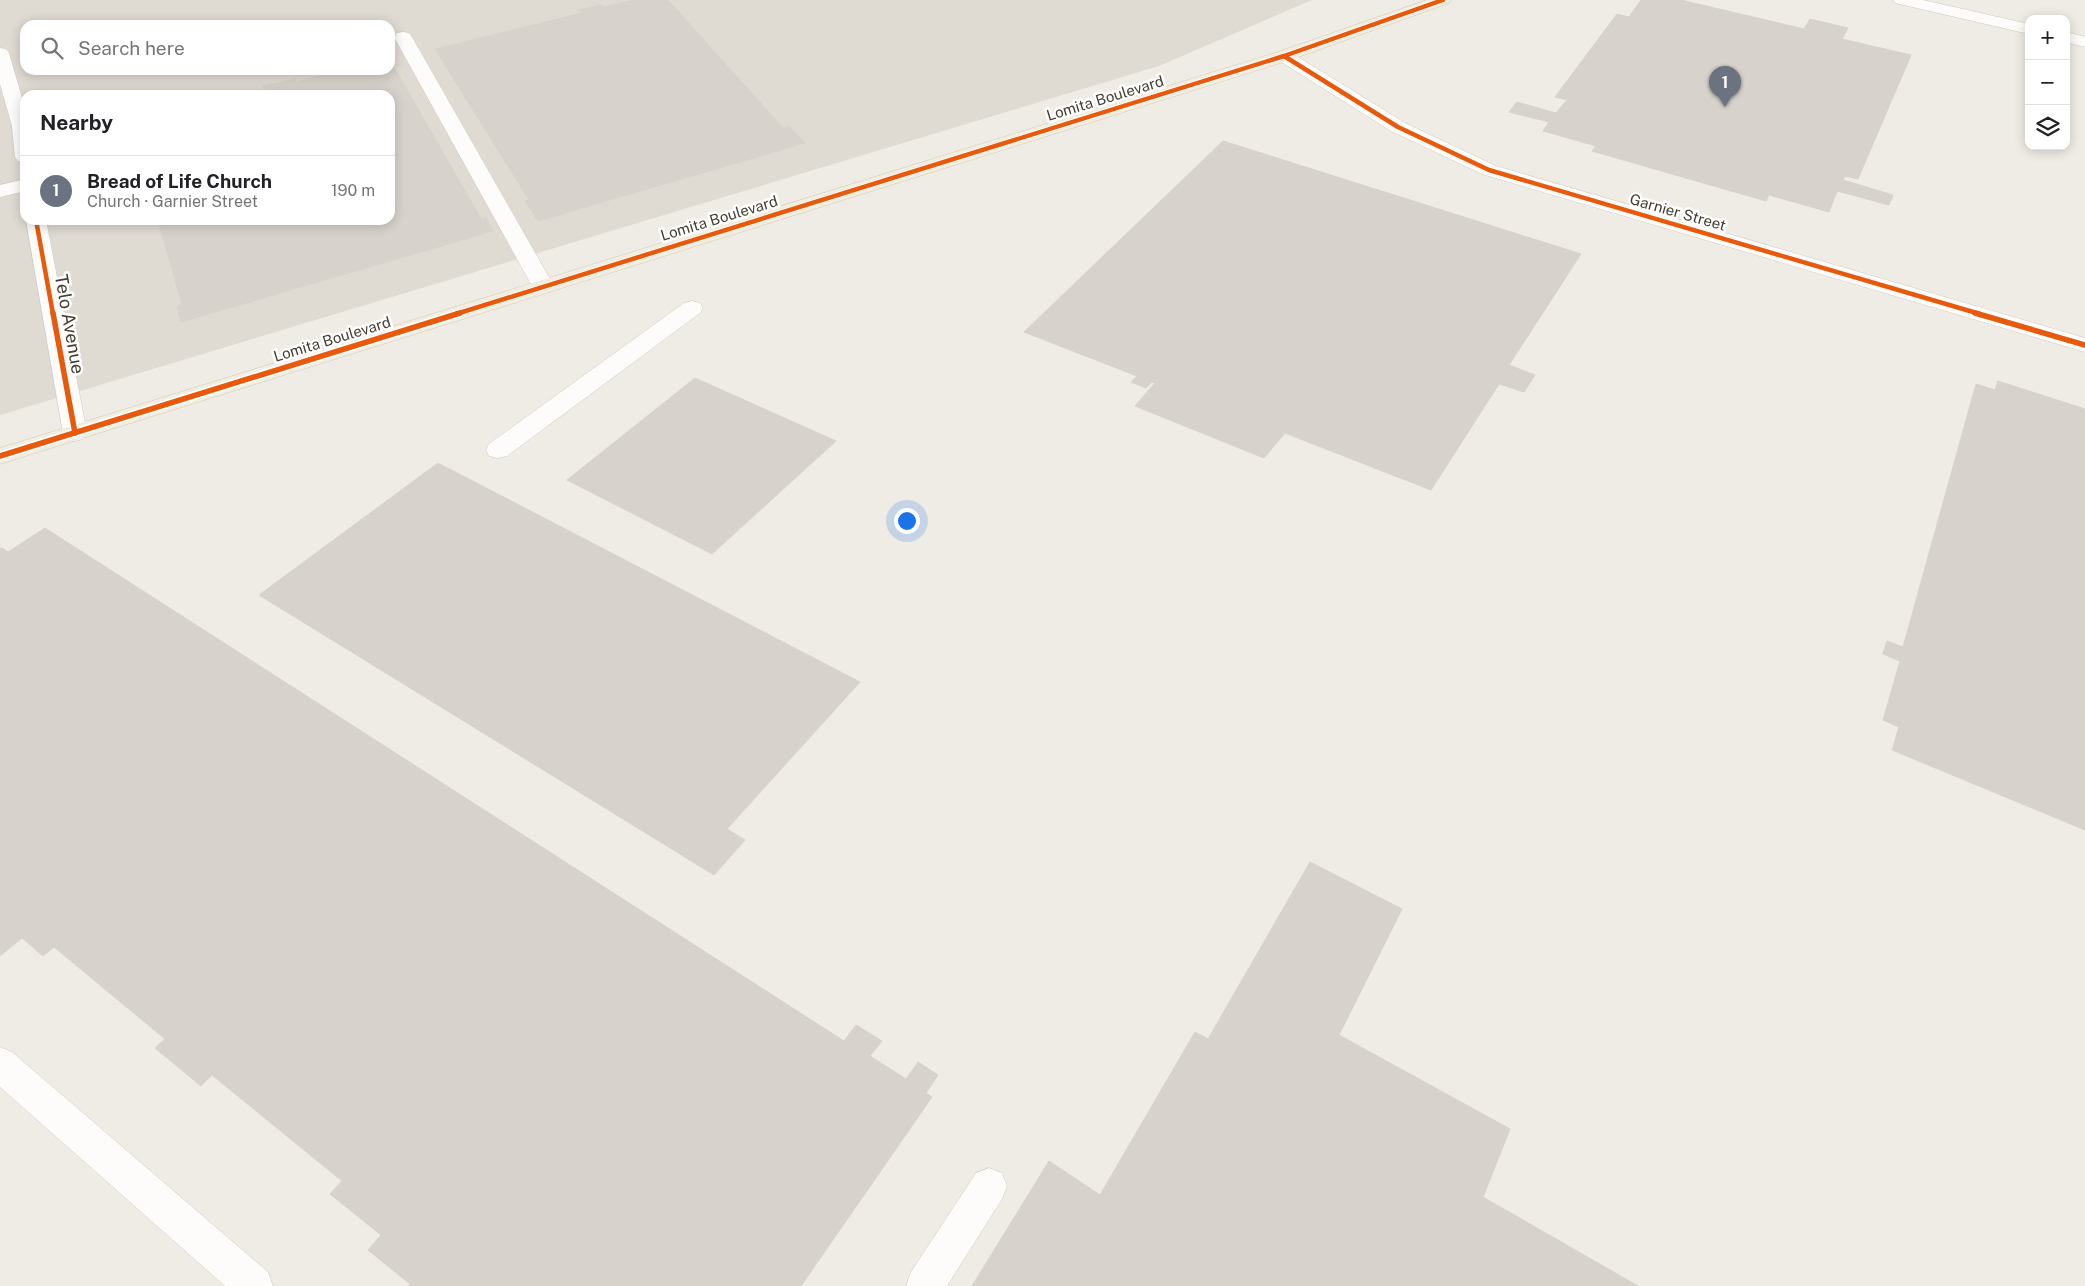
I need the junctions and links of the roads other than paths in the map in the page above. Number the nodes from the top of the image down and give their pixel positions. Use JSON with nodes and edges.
{"nodes":[{"id":1,"x":1443,"y":0,"type":"edge"},
{"id":2,"x":1901,"y":0,"type":"edge"},
{"id":3,"x":2025,"y":28,"type":"edge"},
{"id":4,"x":403,"y":37,"type":"dead end"},
{"id":5,"x":2070,"y":38,"type":"edge"},
{"id":6,"x":2085,"y":42,"type":"edge"},
{"id":7,"x":0,"y":53,"type":"edge"},
{"id":8,"x":1284,"y":56,"type":"junction"},
{"id":9,"x":20,"y":123,"type":"edge"},
{"id":10,"x":20,"y":186,"type":"edge"},
{"id":11,"x":0,"y":191,"type":"edge"},
{"id":12,"x":37,"y":225,"type":"edge"},
{"id":13,"x":543,"y":286,"type":"junction"},
{"id":14,"x":692,"y":308,"type":"dead end"},
{"id":15,"x":2085,"y":345,"type":"edge"},
{"id":16,"x":75,"y":433,"type":"junction"},
{"id":17,"x":498,"y":450,"type":"dead end"},
{"id":18,"x":0,"y":456,"type":"edge"},
{"id":19,"x":0,"y":1064,"type":"edge"},
{"id":20,"x":989,"y":1186,"type":"dead end"},
{"id":21,"x":254,"y":1286,"type":"edge"},
{"id":22,"x":925,"y":1286,"type":"edge"}],
"edges":[{"from":1,"to":8,"type":"main road","name":"Lomita Boulevard"},
{"from":2,"to":3,"type":"street"},
{"from":4,"to":13,"type":"street"},
{"from":5,"to":6,"type":"street"},
{"from":7,"to":9,"type":"street"},
{"from":8,"to":13,"type":"main road","name":"Lomita Boulevard"},
{"from":8,"to":15,"type":"street","name":"Garnier Street"},
{"from":10,"to":11,"type":"street"},
{"from":12,"to":16,"type":"street","name":"Telo Avenue"},
{"from":13,"to":16,"type":"main road","name":"Lomita Boulevard"},
{"from":14,"to":17,"type":"street"},
{"from":16,"to":18,"type":"main road","name":"Lomita Boulevard"},
{"from":19,"to":21,"type":"street"},
{"from":20,"to":22,"type":"street"}]}
